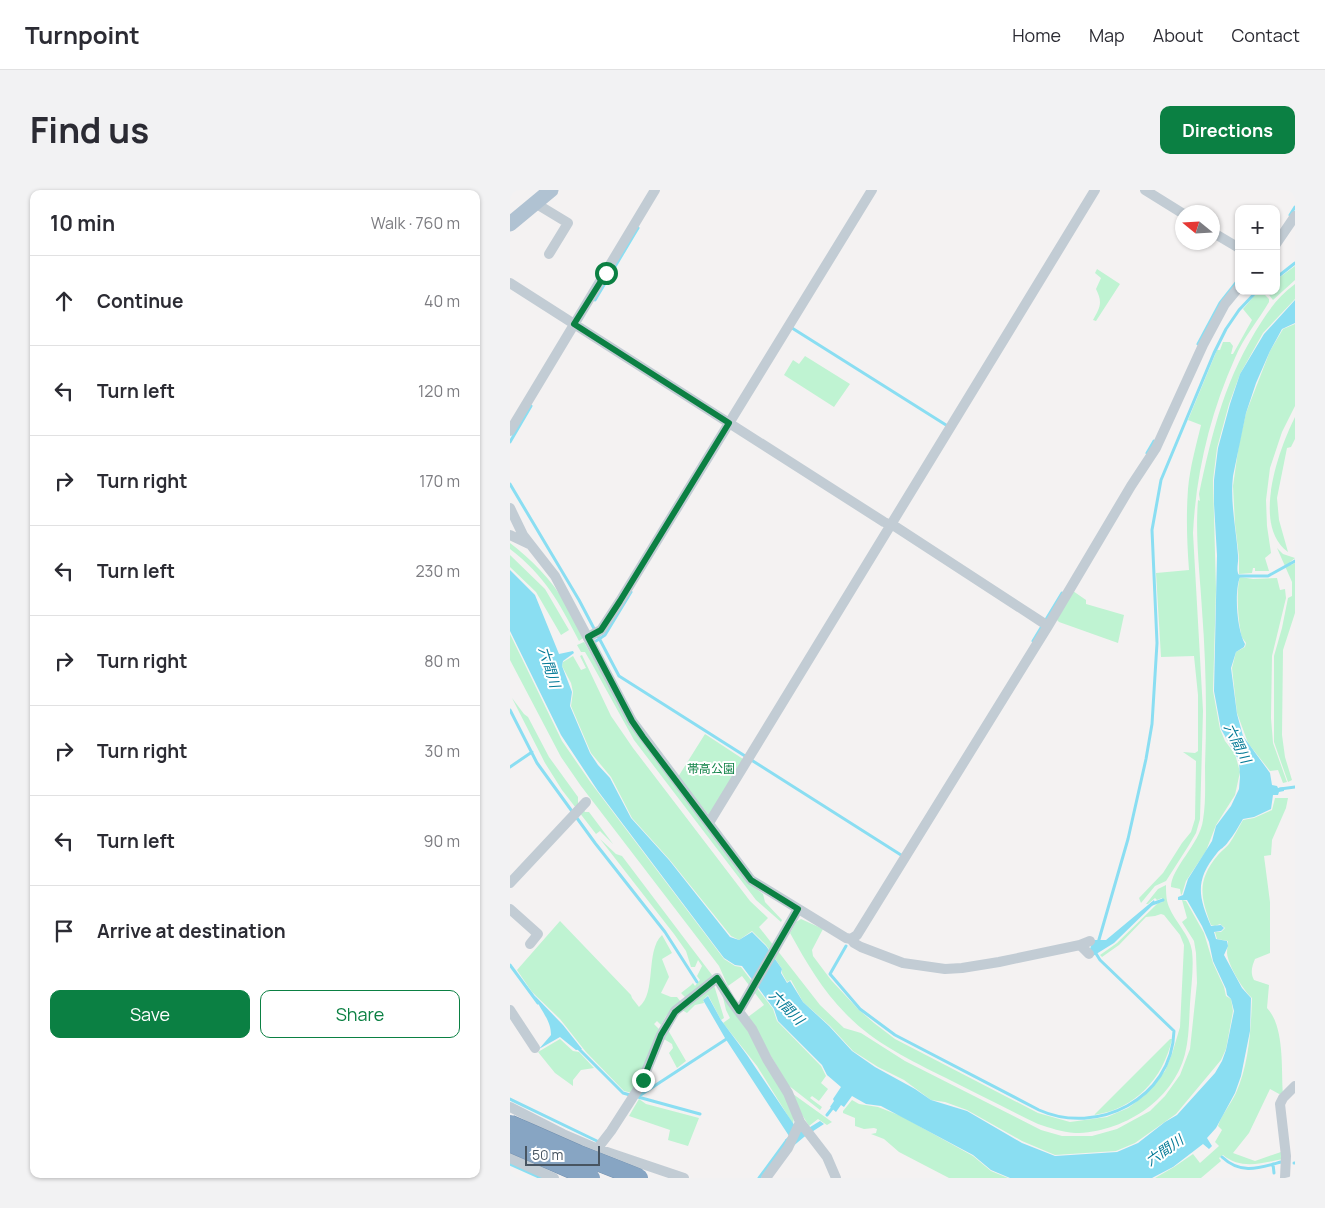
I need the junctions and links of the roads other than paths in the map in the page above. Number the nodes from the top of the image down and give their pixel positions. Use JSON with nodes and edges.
{"nodes":[{"id":1,"x":551,"y":190,"type":"edge"},
{"id":2,"x":655,"y":190,"type":"edge"},
{"id":3,"x":872,"y":190,"type":"edge"},
{"id":4,"x":1095,"y":190,"type":"edge"},
{"id":5,"x":1145,"y":190,"type":"edge"},
{"id":6,"x":535,"y":203,"type":"junction"},
{"id":7,"x":1175,"y":209,"type":"edge"},
{"id":8,"x":1295,"y":216,"type":"edge"},
{"id":9,"x":510,"y":224,"type":"edge"},
{"id":10,"x":1220,"y":237,"type":"edge"},
{"id":11,"x":1280,"y":238,"type":"edge"},
{"id":12,"x":1235,"y":246,"type":"edge"},
{"id":13,"x":549,"y":254,"type":"dead end"},
{"id":14,"x":510,"y":283,"type":"edge"},
{"id":15,"x":1235,"y":292,"type":"edge"},
{"id":16,"x":576,"y":326,"type":"junction"},
{"id":17,"x":731,"y":425,"type":"junction"},
{"id":18,"x":510,"y":431,"type":"edge"},
{"id":19,"x":510,"y":508,"type":"edge"},
{"id":20,"x":891,"y":525,"type":"junction"},
{"id":21,"x":510,"y":535,"type":"edge"},
{"id":22,"x":531,"y":545,"type":"junction"},
{"id":23,"x":1045,"y":624,"type":"junction"},
{"id":24,"x":593,"y":634,"type":"junction"},
{"id":25,"x":583,"y":806,"type":"dead end"},
{"id":26,"x":709,"y":823,"type":"junction"},
{"id":27,"x":510,"y":884,"type":"edge"},
{"id":28,"x":510,"y":909,"type":"edge"},
{"id":29,"x":798,"y":909,"type":"junction"},
{"id":30,"x":851,"y":939,"type":"junction"},
{"id":31,"x":530,"y":944,"type":"dead end"},
{"id":32,"x":1088,"y":954,"type":"dead end"},
{"id":33,"x":741,"y":1008,"type":"junction"},
{"id":34,"x":510,"y":1010,"type":"edge"},
{"id":35,"x":535,"y":1048,"type":"dead end"},
{"id":36,"x":1295,"y":1086,"type":"edge"},
{"id":37,"x":510,"y":1107,"type":"edge"},
{"id":38,"x":510,"y":1124,"type":"edge"},
{"id":39,"x":803,"y":1128,"type":"junction"},
{"id":40,"x":510,"y":1143,"type":"edge"},
{"id":41,"x":598,"y":1149,"type":"junction"},
{"id":42,"x":1291,"y":1157,"type":"edge"},
{"id":43,"x":510,"y":1158,"type":"edge"},
{"id":44,"x":554,"y":1178,"type":"edge"},
{"id":45,"x":573,"y":1178,"type":"edge"},
{"id":46,"x":591,"y":1178,"type":"edge"},
{"id":47,"x":639,"y":1178,"type":"edge"},
{"id":48,"x":684,"y":1178,"type":"edge"},
{"id":49,"x":766,"y":1178,"type":"edge"},
{"id":50,"x":836,"y":1178,"type":"edge"},
{"id":51,"x":1284,"y":1178,"type":"edge"}],
"edges":[{"from":1,"to":6,"type":"main road"},
{"from":2,"to":16,"type":"street"},
{"from":3,"to":17,"type":"street"},
{"from":4,"to":20,"type":"street"},
{"from":5,"to":7,"type":"street"},
{"from":6,"to":9,"type":"main road"},
{"from":6,"to":13,"type":"street"},
{"from":8,"to":11,"type":"street"},
{"from":10,"to":12,"type":"street"},
{"from":14,"to":16,"type":"street"},
{"from":15,"to":23,"type":"street"},
{"from":16,"to":17,"type":"street"},
{"from":16,"to":18,"type":"street"},
{"from":17,"to":20,"type":"street"},
{"from":17,"to":24,"type":"street"},
{"from":19,"to":22,"type":"street"},
{"from":20,"to":23,"type":"street"},
{"from":20,"to":26,"type":"street"},
{"from":21,"to":22,"type":"street"},
{"from":22,"to":24,"type":"street"},
{"from":23,"to":30,"type":"street"},
{"from":24,"to":26,"type":"street"},
{"from":25,"to":27,"type":"street"},
{"from":26,"to":29,"type":"street"},
{"from":28,"to":31,"type":"street"},
{"from":29,"to":30,"type":"street"},
{"from":29,"to":33,"type":"street"},
{"from":30,"to":32,"type":"street"},
{"from":33,"to":39,"type":"street"},
{"from":33,"to":41,"type":"street"},
{"from":34,"to":35,"type":"street"},
{"from":36,"to":42,"type":"street"},
{"from":37,"to":41,"type":"street"},
{"from":38,"to":47,"type":"highway","bridge":true},
{"from":39,"to":49,"type":"street"},
{"from":39,"to":50,"type":"street"},
{"from":40,"to":46,"type":"highway","bridge":true},
{"from":41,"to":45,"type":"street"},
{"from":41,"to":48,"type":"street"},
{"from":42,"to":51,"type":"street"},
{"from":43,"to":44,"type":"street"}]}
